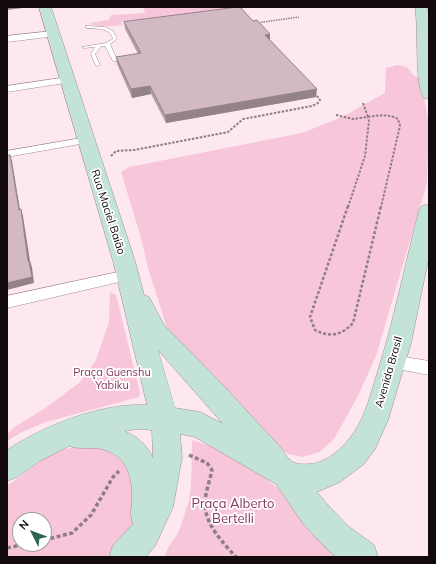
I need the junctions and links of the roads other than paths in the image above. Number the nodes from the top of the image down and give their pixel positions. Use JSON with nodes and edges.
{"nodes":[{"id":1,"x":45,"y":7,"type":"edge"},
{"id":2,"x":421,"y":7,"type":"edge"},
{"id":3,"x":88,"y":27,"type":"dead end"},
{"id":4,"x":54,"y":34,"type":"junction"},
{"id":5,"x":7,"y":39,"type":"edge"},
{"id":6,"x":107,"y":44,"type":"junction"},
{"id":7,"x":99,"y":45,"type":"junction"},
{"id":8,"x":84,"y":47,"type":"dead end"},
{"id":9,"x":115,"y":60,"type":"dead end"},
{"id":10,"x":98,"y":65,"type":"dead end"},
{"id":11,"x":68,"y":80,"type":"junction"},
{"id":12,"x":7,"y":89,"type":"edge"},
{"id":13,"x":429,"y":95,"type":"edge"},
{"id":14,"x":87,"y":140,"type":"junction"},
{"id":15,"x":7,"y":154,"type":"edge"},
{"id":16,"x":429,"y":210,"type":"edge"},
{"id":17,"x":127,"y":275,"type":"junction"},
{"id":18,"x":7,"y":302,"type":"edge"},
{"id":19,"x":393,"y":362,"type":"junction"},
{"id":20,"x":429,"y":368,"type":"edge"},
{"id":21,"x":166,"y":431,"type":"junction"},
{"id":22,"x":56,"y":438,"type":"junction"},
{"id":23,"x":7,"y":467,"type":"edge"},
{"id":24,"x":286,"y":474,"type":"junction"},
{"id":25,"x":144,"y":535,"type":"junction"},
{"id":26,"x":125,"y":557,"type":"edge"},
{"id":27,"x":362,"y":557,"type":"edge"}],
"edges":[{"from":1,"to":4,"type":"main road","name":"Rua Maciel Baião"},
{"from":2,"to":13,"type":"main road"},
{"from":3,"to":6,"type":"lane"},
{"from":4,"to":5,"type":"street"},
{"from":4,"to":11,"type":"main road","name":"Rua Maciel Baião"},
{"from":6,"to":7,"type":"lane"},
{"from":6,"to":9,"type":"lane"},
{"from":7,"to":8,"type":"lane"},
{"from":7,"to":10,"type":"lane"},
{"from":11,"to":12,"type":"street"},
{"from":11,"to":14,"type":"main road","name":"Rua Maciel Baião"},
{"from":14,"to":15,"type":"street"},
{"from":14,"to":17,"type":"main road","name":"Rua Maciel Baião"},
{"from":16,"to":19,"type":"main road","name":"Avenida Brasil"},
{"from":17,"to":18,"type":"street"},
{"from":17,"to":21,"type":"main road","name":"Rua Maciel Baião"},
{"from":17,"to":24,"type":"main road"},
{"from":19,"to":20,"type":"street"},
{"from":19,"to":24,"type":"main road","name":"Avenida Brasil"},
{"from":21,"to":22,"type":"main road"},
{"from":21,"to":24,"type":"main road"},
{"from":21,"to":25,"type":"main road"},
{"from":22,"to":23,"type":"main road"},
{"from":22,"to":25,"type":"main road"},
{"from":24,"to":27,"type":"main road"},
{"from":25,"to":26,"type":"main road"}]}
